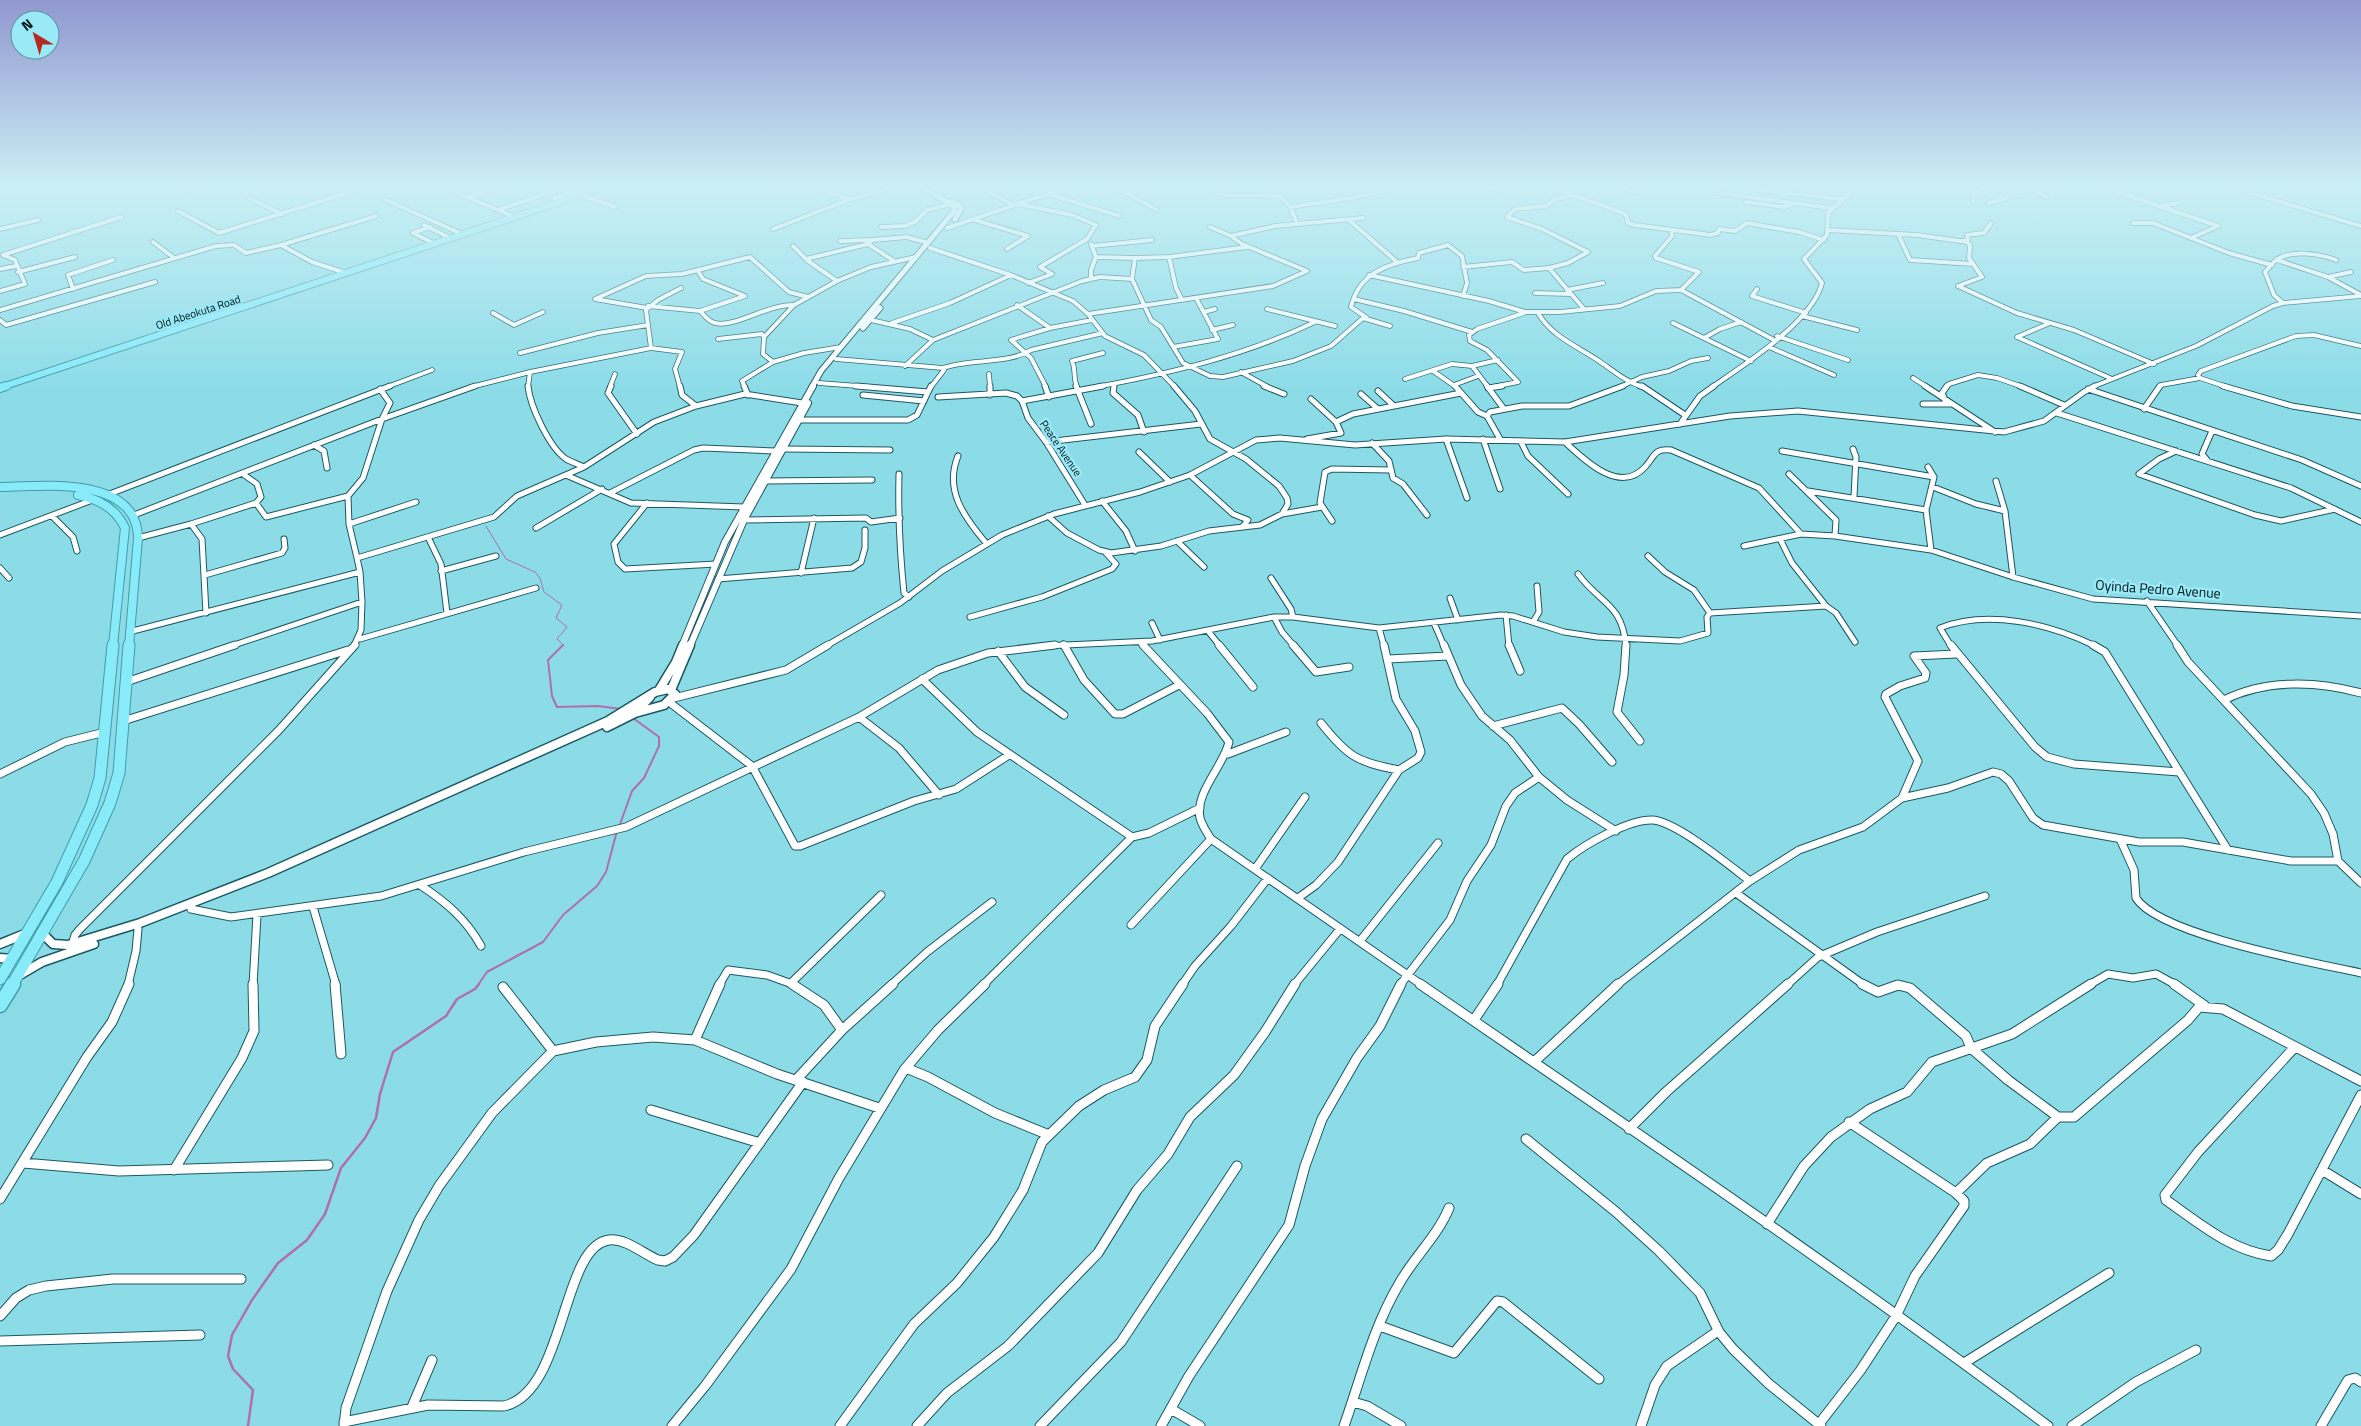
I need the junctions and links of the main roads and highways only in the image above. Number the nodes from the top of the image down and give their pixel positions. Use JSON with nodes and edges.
{"nodes":[{"id":1,"x":403,"y":255,"type":"edge"},
{"id":2,"x":0,"y":388,"type":"edge"},
{"id":3,"x":0,"y":487,"type":"edge"},
{"id":4,"x":0,"y":492,"type":"edge"},
{"id":5,"x":116,"y":628,"type":"junction"},
{"id":6,"x":130,"y":628,"type":"junction"},
{"id":7,"x":0,"y":979,"type":"edge"},
{"id":8,"x":0,"y":1005,"type":"edge"}],
"edges":[{"from":1,"to":2,"type":"highway","name":"Old Abeokuta Road"},
{"from":3,"to":6,"type":"highway"},
{"from":4,"to":5,"type":"highway"},
{"from":5,"to":6,"type":"highway"},
{"from":5,"to":7,"type":"highway"},
{"from":6,"to":8,"type":"highway"}]}
